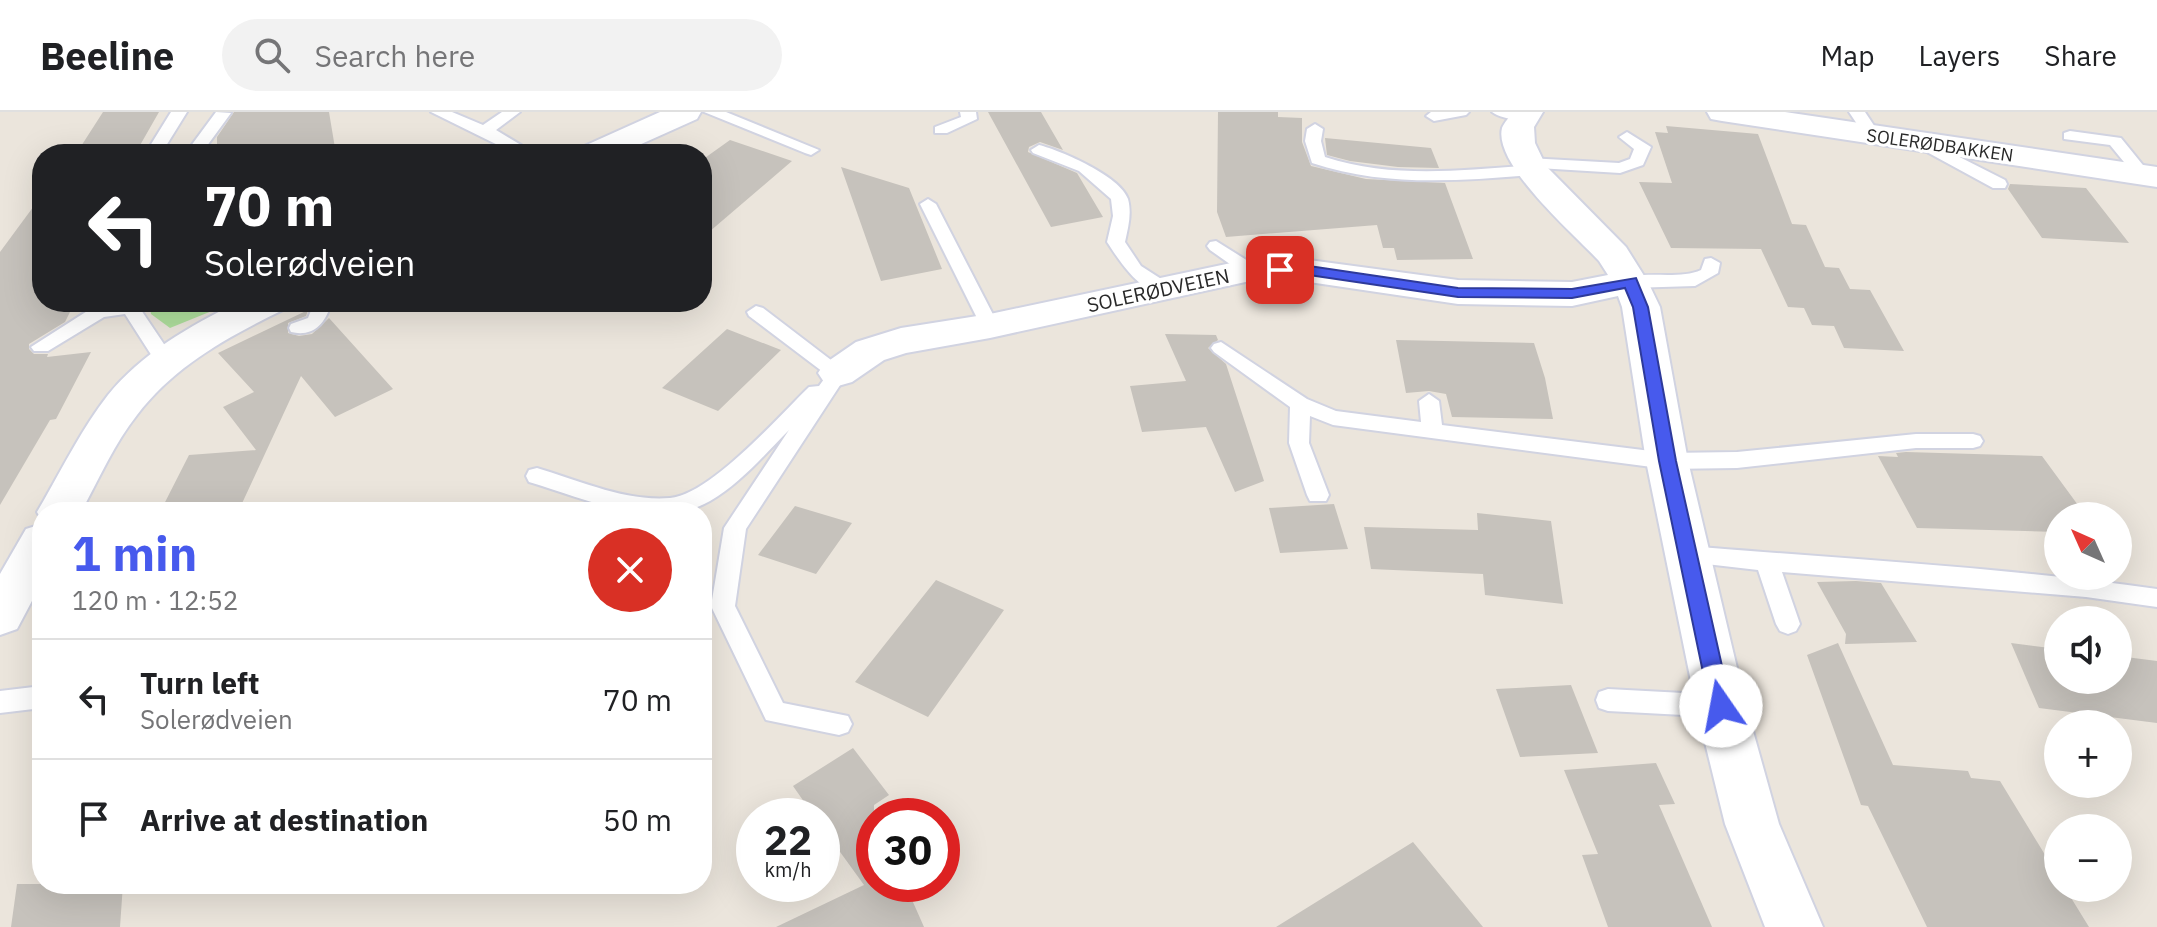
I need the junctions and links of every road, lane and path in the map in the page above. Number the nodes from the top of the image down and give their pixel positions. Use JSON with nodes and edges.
{"nodes":[{"id":1,"x":179,"y":112,"type":"edge"},
{"id":2,"x":439,"y":112,"type":"edge"},
{"id":3,"x":512,"y":112,"type":"edge"},
{"id":4,"x":686,"y":112,"type":"edge"},
{"id":5,"x":712,"y":112,"type":"edge"},
{"id":6,"x":968,"y":112,"type":"edge"},
{"id":7,"x":1461,"y":112,"type":"edge"},
{"id":8,"x":1722,"y":112,"type":"edge"},
{"id":9,"x":223,"y":113,"type":"edge"},
{"id":10,"x":1518,"y":113,"type":"edge"},
{"id":11,"x":1434,"y":116,"type":"dead end"},
{"id":12,"x":476,"y":123,"type":"edge"},
{"id":13,"x":1865,"y":124,"type":"edge"},
{"id":14,"x":1315,"y":129,"type":"dead end"},
{"id":15,"x":941,"y":130,"type":"dead end"},
{"id":16,"x":2070,"y":136,"type":"dead end"},
{"id":17,"x":1627,"y":137,"type":"dead end"},
{"id":18,"x":1930,"y":139,"type":"junction"},
{"id":19,"x":159,"y":144,"type":"edge"},
{"id":20,"x":200,"y":144,"type":"edge"},
{"id":21,"x":511,"y":144,"type":"edge"},
{"id":22,"x":616,"y":144,"type":"edge"},
{"id":23,"x":811,"y":150,"type":"dead end"},
{"id":24,"x":1039,"y":150,"type":"dead end"},
{"id":25,"x":1529,"y":166,"type":"junction"},
{"id":26,"x":2150,"y":176,"type":"edge"},
{"id":27,"x":1999,"y":184,"type":"dead end"},
{"id":28,"x":928,"y":204,"type":"dead end"},
{"id":29,"x":1216,"y":246,"type":"dead end"},
{"id":30,"x":1711,"y":263,"type":"dead end"},
{"id":31,"x":1250,"y":270,"type":"junction"},
{"id":32,"x":1630,"y":282,"type":"junction"},
{"id":33,"x":1163,"y":288,"type":"junction"},
{"id":34,"x":99,"y":312,"type":"edge"},
{"id":35,"x":135,"y":312,"type":"edge"},
{"id":36,"x":319,"y":312,"type":"edge"},
{"id":37,"x":756,"y":312,"type":"dead end"},
{"id":38,"x":284,"y":315,"type":"edge"},
{"id":39,"x":990,"y":326,"type":"junction"},
{"id":40,"x":41,"y":347,"type":"dead end"},
{"id":41,"x":1221,"y":348,"type":"dead end"},
{"id":42,"x":166,"y":362,"type":"junction"},
{"id":43,"x":838,"y":373,"type":"junction"},
{"id":44,"x":1429,"y":401,"type":"dead end"},
{"id":45,"x":1300,"y":404,"type":"junction"},
{"id":46,"x":1432,"y":431,"type":"junction"},
{"id":47,"x":1973,"y":441,"type":"dead end"},
{"id":48,"x":1667,"y":461,"type":"junction"},
{"id":49,"x":537,"y":476,"type":"dead end"},
{"id":50,"x":1318,"y":495,"type":"dead end"},
{"id":51,"x":65,"y":502,"type":"edge"},
{"id":52,"x":627,"y":502,"type":"edge"},
{"id":53,"x":683,"y":502,"type":"edge"},
{"id":54,"x":1688,"y":555,"type":"junction"},
{"id":55,"x":32,"y":559,"type":"edge"},
{"id":56,"x":1766,"y":559,"type":"junction"},
{"id":57,"x":2157,"y":598,"type":"edge"},
{"id":58,"x":0,"y":616,"type":"edge"},
{"id":59,"x":1788,"y":624,"type":"dead end"},
{"id":60,"x":32,"y":698,"type":"edge"},
{"id":61,"x":1608,"y":700,"type":"dead end"},
{"id":62,"x":0,"y":702,"type":"edge"},
{"id":63,"x":1721,"y":706,"type":"junction"},
{"id":64,"x":839,"y":724,"type":"dead end"},
{"id":65,"x":1794,"y":927,"type":"edge"}],
"edges":[{"from":1,"to":19,"type":"lane"},
{"from":2,"to":12,"type":"lane"},
{"from":3,"to":12,"type":"lane"},
{"from":4,"to":22,"type":"street"},
{"from":5,"to":23,"type":"lane"},
{"from":6,"to":15,"type":"lane"},
{"from":7,"to":11,"type":"lane"},
{"from":8,"to":13,"type":"street","name":"SOLERØDBAKKEN"},
{"from":9,"to":20,"type":"lane"},
{"from":10,"to":25,"type":"street"},
{"from":12,"to":21,"type":"lane"},
{"from":13,"to":18,"type":"street","name":"SOLERØDBAKKEN"},
{"from":14,"to":25,"type":"lane"},
{"from":16,"to":26,"type":"lane"},
{"from":17,"to":25,"type":"lane"},
{"from":18,"to":26,"type":"street","name":"SOLERØDBAKKEN"},
{"from":18,"to":27,"type":"lane"},
{"from":24,"to":33,"type":"lane"},
{"from":25,"to":32,"type":"street"},
{"from":28,"to":39,"type":"lane"},
{"from":29,"to":31,"type":"lane"},
{"from":30,"to":32,"type":"lane"},
{"from":31,"to":32,"type":"street","name":"SOLERØDVEIEN"},
{"from":31,"to":33,"type":"street","name":"SOLERØDVEIEN"},
{"from":32,"to":48,"type":"street"},
{"from":33,"to":39,"type":"street","name":"SOLERØDVEIEN"},
{"from":34,"to":40,"type":"lane"},
{"from":35,"to":42,"type":"lane"},
{"from":36,"to":38,"type":"lane"},
{"from":37,"to":43,"type":"lane"},
{"from":38,"to":42,"type":"street"},
{"from":39,"to":43,"type":"street","name":"SOLERØDVEIEN"},
{"from":41,"to":45,"type":"lane"},
{"from":42,"to":51,"type":"street"},
{"from":43,"to":53,"type":"lane"},
{"from":43,"to":64,"type":"lane"},
{"from":44,"to":46,"type":"lane"},
{"from":45,"to":46,"type":"lane"},
{"from":45,"to":50,"type":"lane"},
{"from":46,"to":48,"type":"lane"},
{"from":47,"to":48,"type":"lane"},
{"from":48,"to":54,"type":"street"},
{"from":49,"to":52,"type":"lane"},
{"from":54,"to":56,"type":"lane"},
{"from":54,"to":63,"type":"street"},
{"from":55,"to":58,"type":"street"},
{"from":56,"to":57,"type":"lane"},
{"from":56,"to":59,"type":"lane"},
{"from":60,"to":62,"type":"lane"},
{"from":61,"to":63,"type":"lane"},
{"from":63,"to":65,"type":"street"}]}
